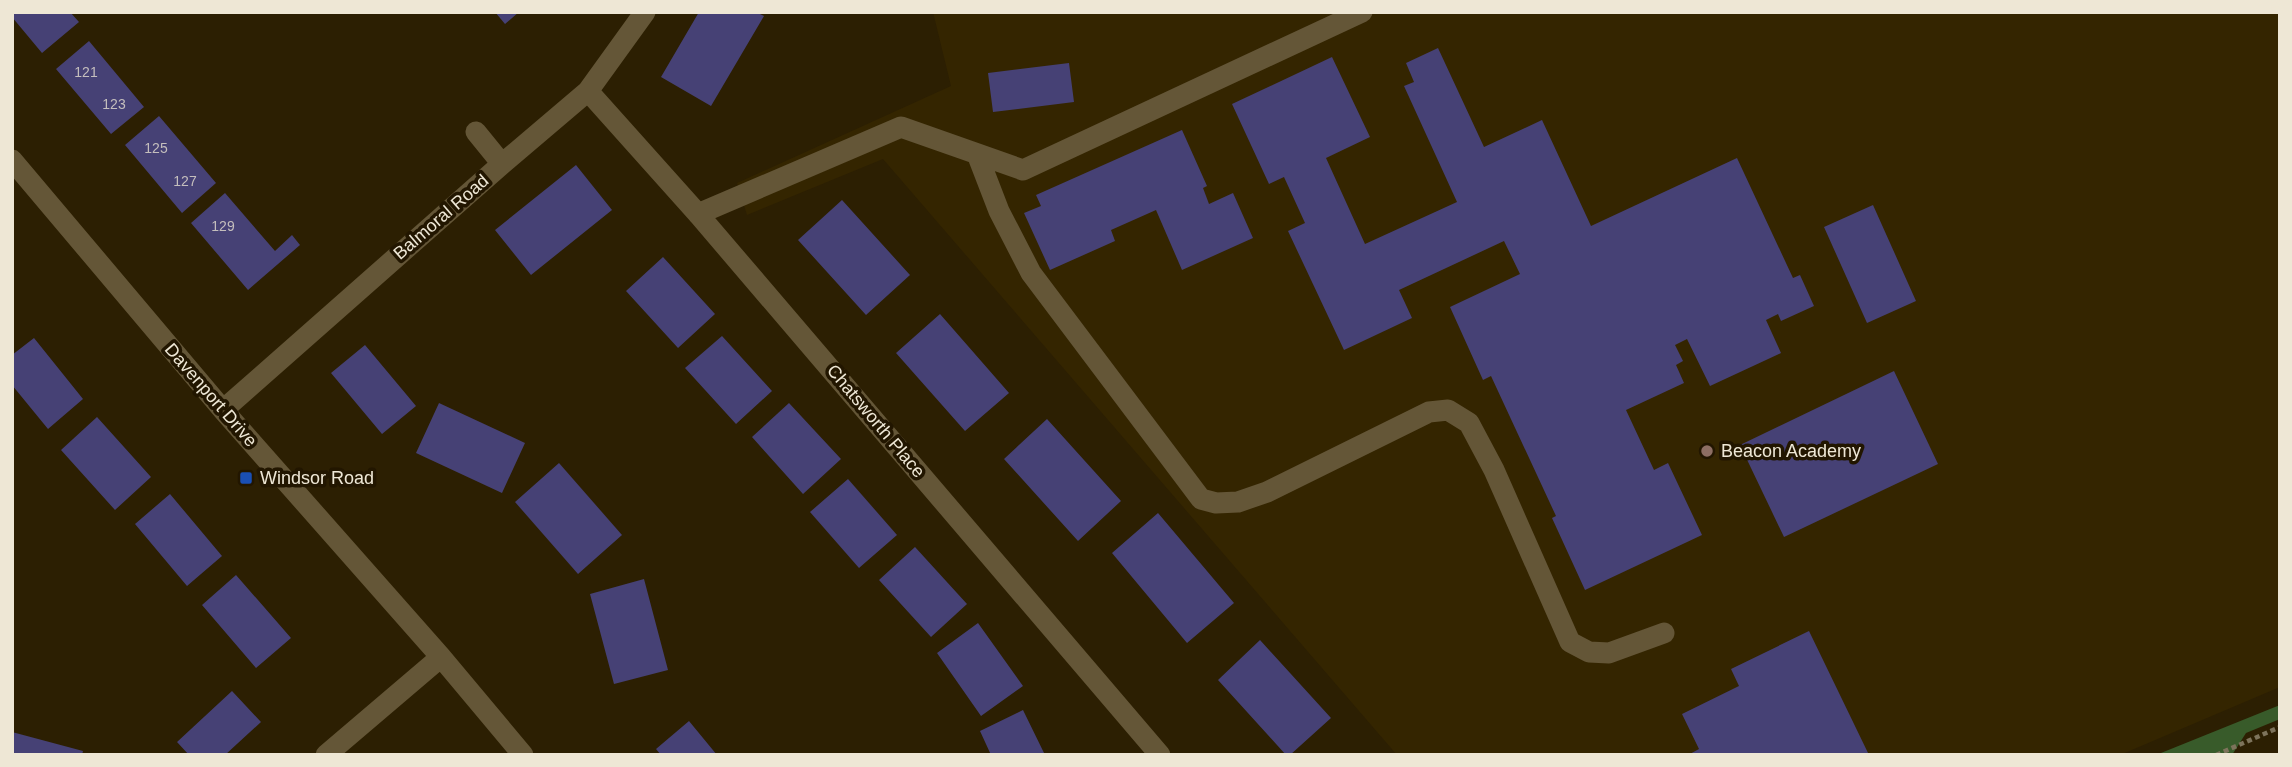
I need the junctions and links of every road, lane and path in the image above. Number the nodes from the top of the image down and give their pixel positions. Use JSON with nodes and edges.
{"nodes":[{"id":1,"x":645,"y":12,"type":"edge"},
{"id":2,"x":1363,"y":12,"type":"edge"},
{"id":3,"x":588,"y":91,"type":"junction"},
{"id":4,"x":476,"y":132,"type":"dead end"},
{"id":5,"x":977,"y":154,"type":"junction"},
{"id":6,"x":12,"y":160,"type":"edge"},
{"id":7,"x":502,"y":164,"type":"junction"},
{"id":8,"x":698,"y":214,"type":"junction"},
{"id":9,"x":223,"y":410,"type":"junction"},
{"id":10,"x":1664,"y":633,"type":"dead end"},
{"id":11,"x":441,"y":657,"type":"junction"},
{"id":12,"x":2280,"y":727,"type":"edge"},
{"id":13,"x":326,"y":755,"type":"edge"},
{"id":14,"x":523,"y":755,"type":"edge"},
{"id":15,"x":1160,"y":755,"type":"edge"},
{"id":16,"x":2216,"y":755,"type":"edge"}],
"edges":[{"from":1,"to":3,"type":"street","name":"Balmoral Road"},
{"from":2,"to":5,"type":"street"},
{"from":3,"to":7,"type":"street","name":"Balmoral Road"},
{"from":3,"to":8,"type":"street","name":"Chatsworth Place"},
{"from":4,"to":7,"type":"street"},
{"from":5,"to":8,"type":"street"},
{"from":5,"to":10,"type":"street"},
{"from":6,"to":9,"type":"street","name":"Davenport Drive"},
{"from":7,"to":9,"type":"street","name":"Balmoral Road"},
{"from":8,"to":15,"type":"street","name":"Chatsworth Place"},
{"from":9,"to":11,"type":"street","name":"Davenport Drive"},
{"from":11,"to":13,"type":"street"},
{"from":11,"to":14,"type":"street","name":"Davenport Drive"},
{"from":12,"to":16,"type":"path"}]}
